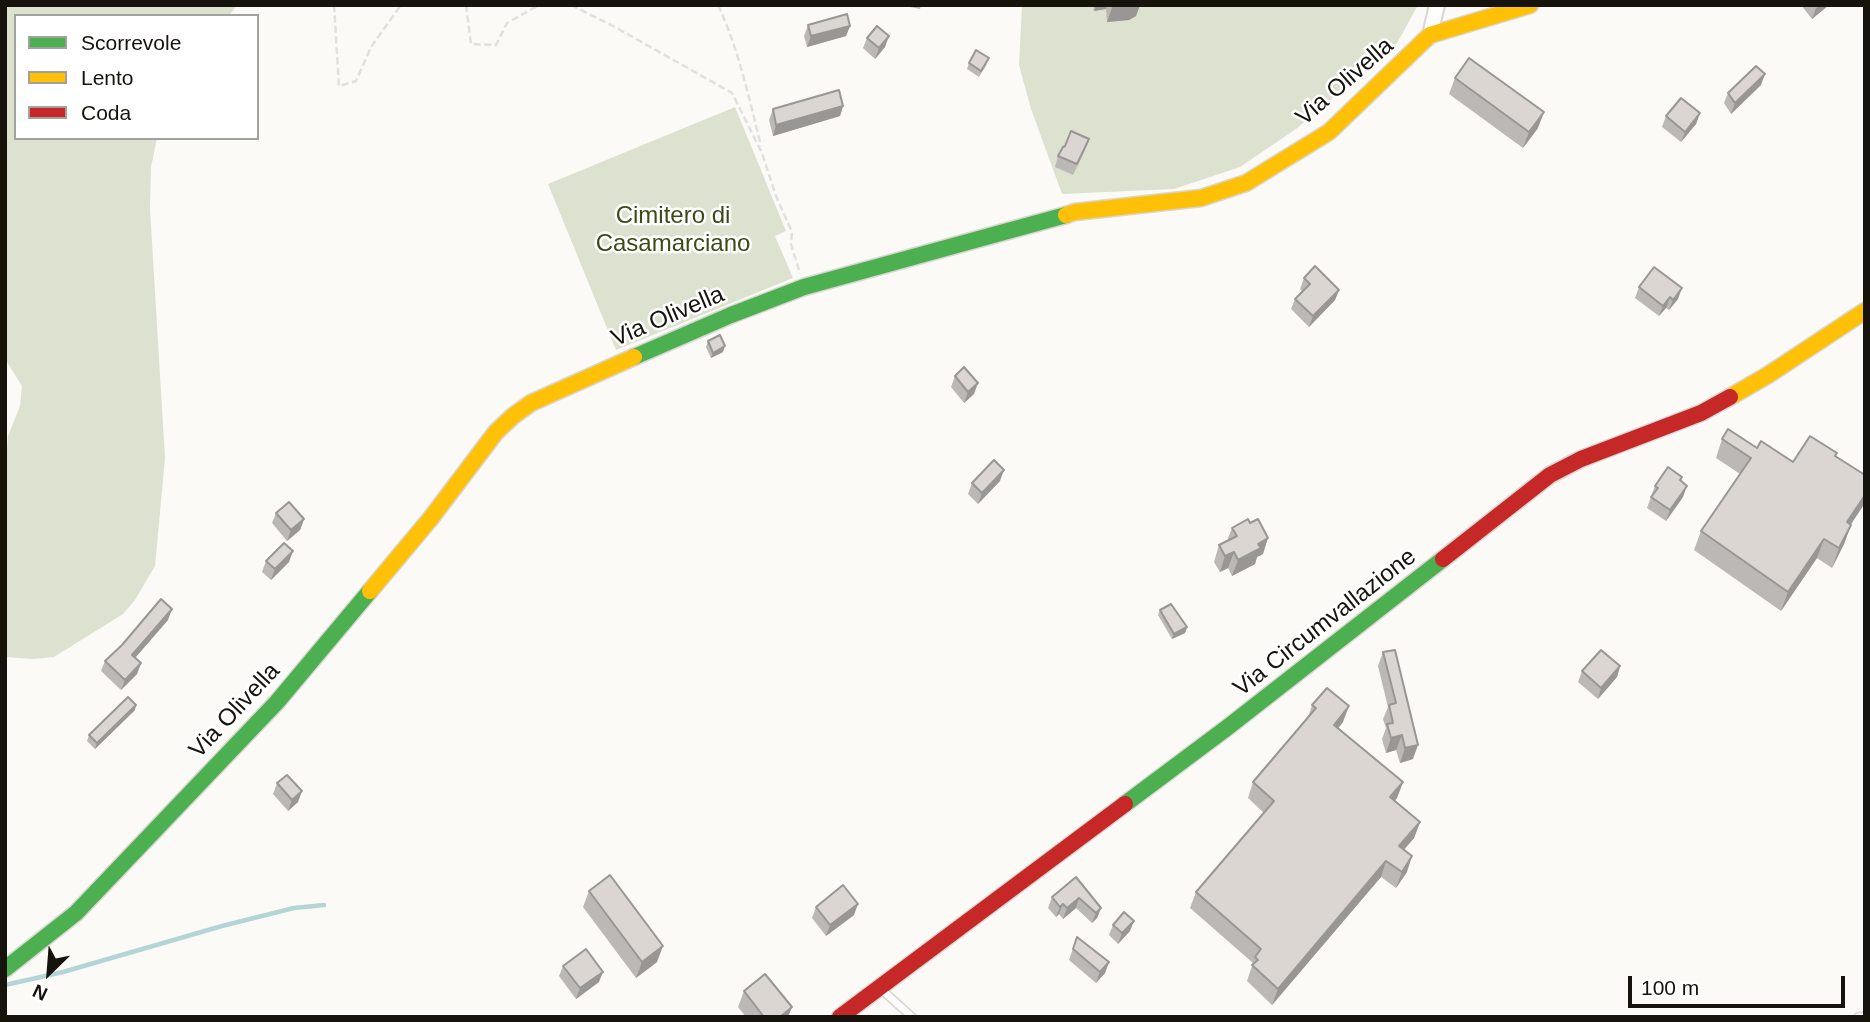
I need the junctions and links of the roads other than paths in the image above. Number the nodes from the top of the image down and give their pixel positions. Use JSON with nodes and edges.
{"nodes":[{"id":1,"x":1437,"y":5,"type":"edge"},
{"id":2,"x":1530,"y":5,"type":"edge"},
{"id":3,"x":1430,"y":35,"type":"junction"},
{"id":4,"x":1865,"y":311,"type":"edge"},
{"id":5,"x":5,"y":969,"type":"edge"},
{"id":6,"x":879,"y":987,"type":"junction"},
{"id":7,"x":1865,"y":1016,"type":"edge"},
{"id":8,"x":840,"y":1017,"type":"edge"},
{"id":9,"x":912,"y":1017,"type":"edge"},
{"id":10,"x":1858,"y":1017,"type":"edge"}],
"edges":[{"from":1,"to":3,"type":"street"},
{"from":2,"to":3,"type":"street","name":"Via Olivella"},
{"from":3,"to":5,"type":"street","name":"Via Olivella"},
{"from":4,"to":6,"type":"street","name":"Via Circumvallazione"},
{"from":6,"to":8,"type":"street","name":"Via Circumvallazione"},
{"from":6,"to":9,"type":"lane"},
{"from":7,"to":10,"type":"lane"}]}
